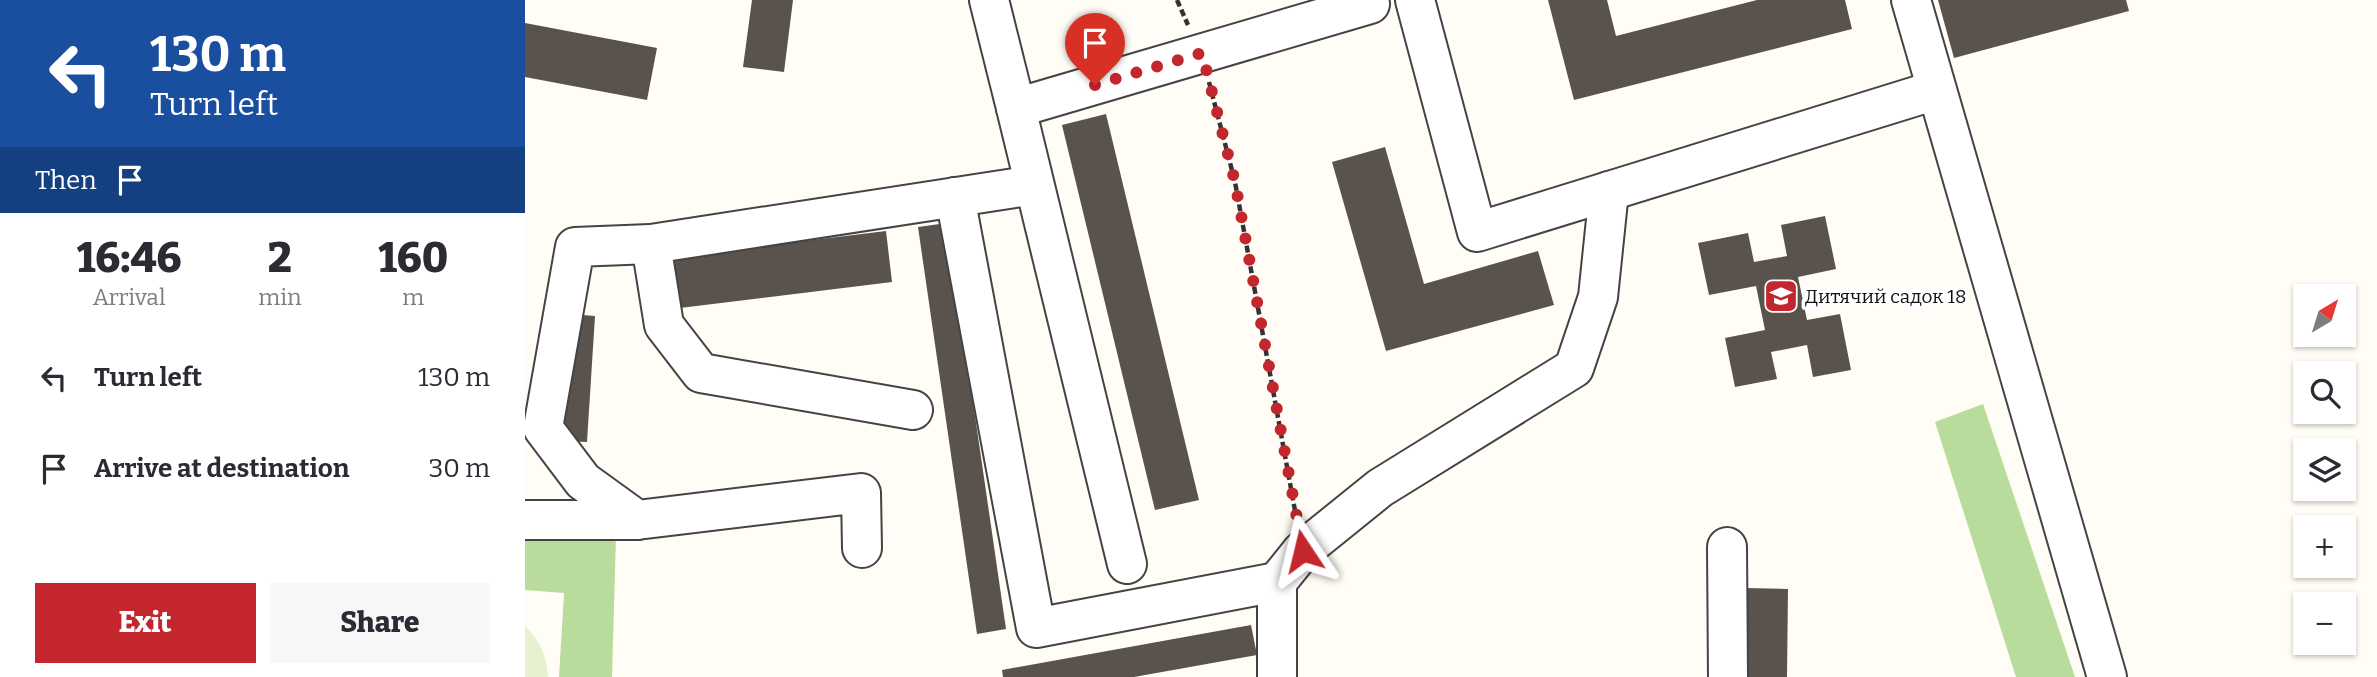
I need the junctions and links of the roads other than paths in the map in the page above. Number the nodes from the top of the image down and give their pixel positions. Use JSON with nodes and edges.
{"nodes":[{"id":1,"x":989,"y":0,"type":"edge"},
{"id":2,"x":1369,"y":0,"type":"edge"},
{"id":3,"x":1415,"y":0,"type":"edge"},
{"id":4,"x":1911,"y":0,"type":"edge"},
{"id":5,"x":1936,"y":90,"type":"junction"},
{"id":6,"x":1016,"y":108,"type":"junction"},
{"id":7,"x":1034,"y":185,"type":"junction"},
{"id":8,"x":1609,"y":191,"type":"junction"},
{"id":9,"x":955,"y":197,"type":"junction"},
{"id":10,"x":651,"y":244,"type":"junction"},
{"id":11,"x":913,"y":410,"type":"dead end"},
{"id":12,"x":525,"y":520,"type":"edge"},
{"id":13,"x":637,"y":520,"type":"junction"},
{"id":14,"x":1727,"y":547,"type":"dead end"},
{"id":15,"x":862,"y":548,"type":"dead end"},
{"id":16,"x":1126,"y":564,"type":"dead end"},
{"id":17,"x":1277,"y":582,"type":"junction"},
{"id":18,"x":1277,"y":677,"type":"edge"},
{"id":19,"x":1728,"y":677,"type":"edge"},
{"id":20,"x":2107,"y":677,"type":"edge"}],
"edges":[{"from":1,"to":6,"type":"lane"},
{"from":2,"to":6,"type":"lane"},
{"from":3,"to":8,"type":"lane"},
{"from":4,"to":5,"type":"lane"},
{"from":5,"to":8,"type":"lane"},
{"from":5,"to":20,"type":"lane"},
{"from":6,"to":7,"type":"lane"},
{"from":7,"to":9,"type":"lane"},
{"from":7,"to":16,"type":"lane"},
{"from":8,"to":17,"type":"lane"},
{"from":9,"to":10,"type":"lane"},
{"from":9,"to":17,"type":"lane"},
{"from":10,"to":11,"type":"lane"},
{"from":10,"to":13,"type":"lane"},
{"from":12,"to":13,"type":"lane"},
{"from":13,"to":15,"type":"lane"},
{"from":14,"to":19,"type":"lane"},
{"from":17,"to":18,"type":"lane"}]}
